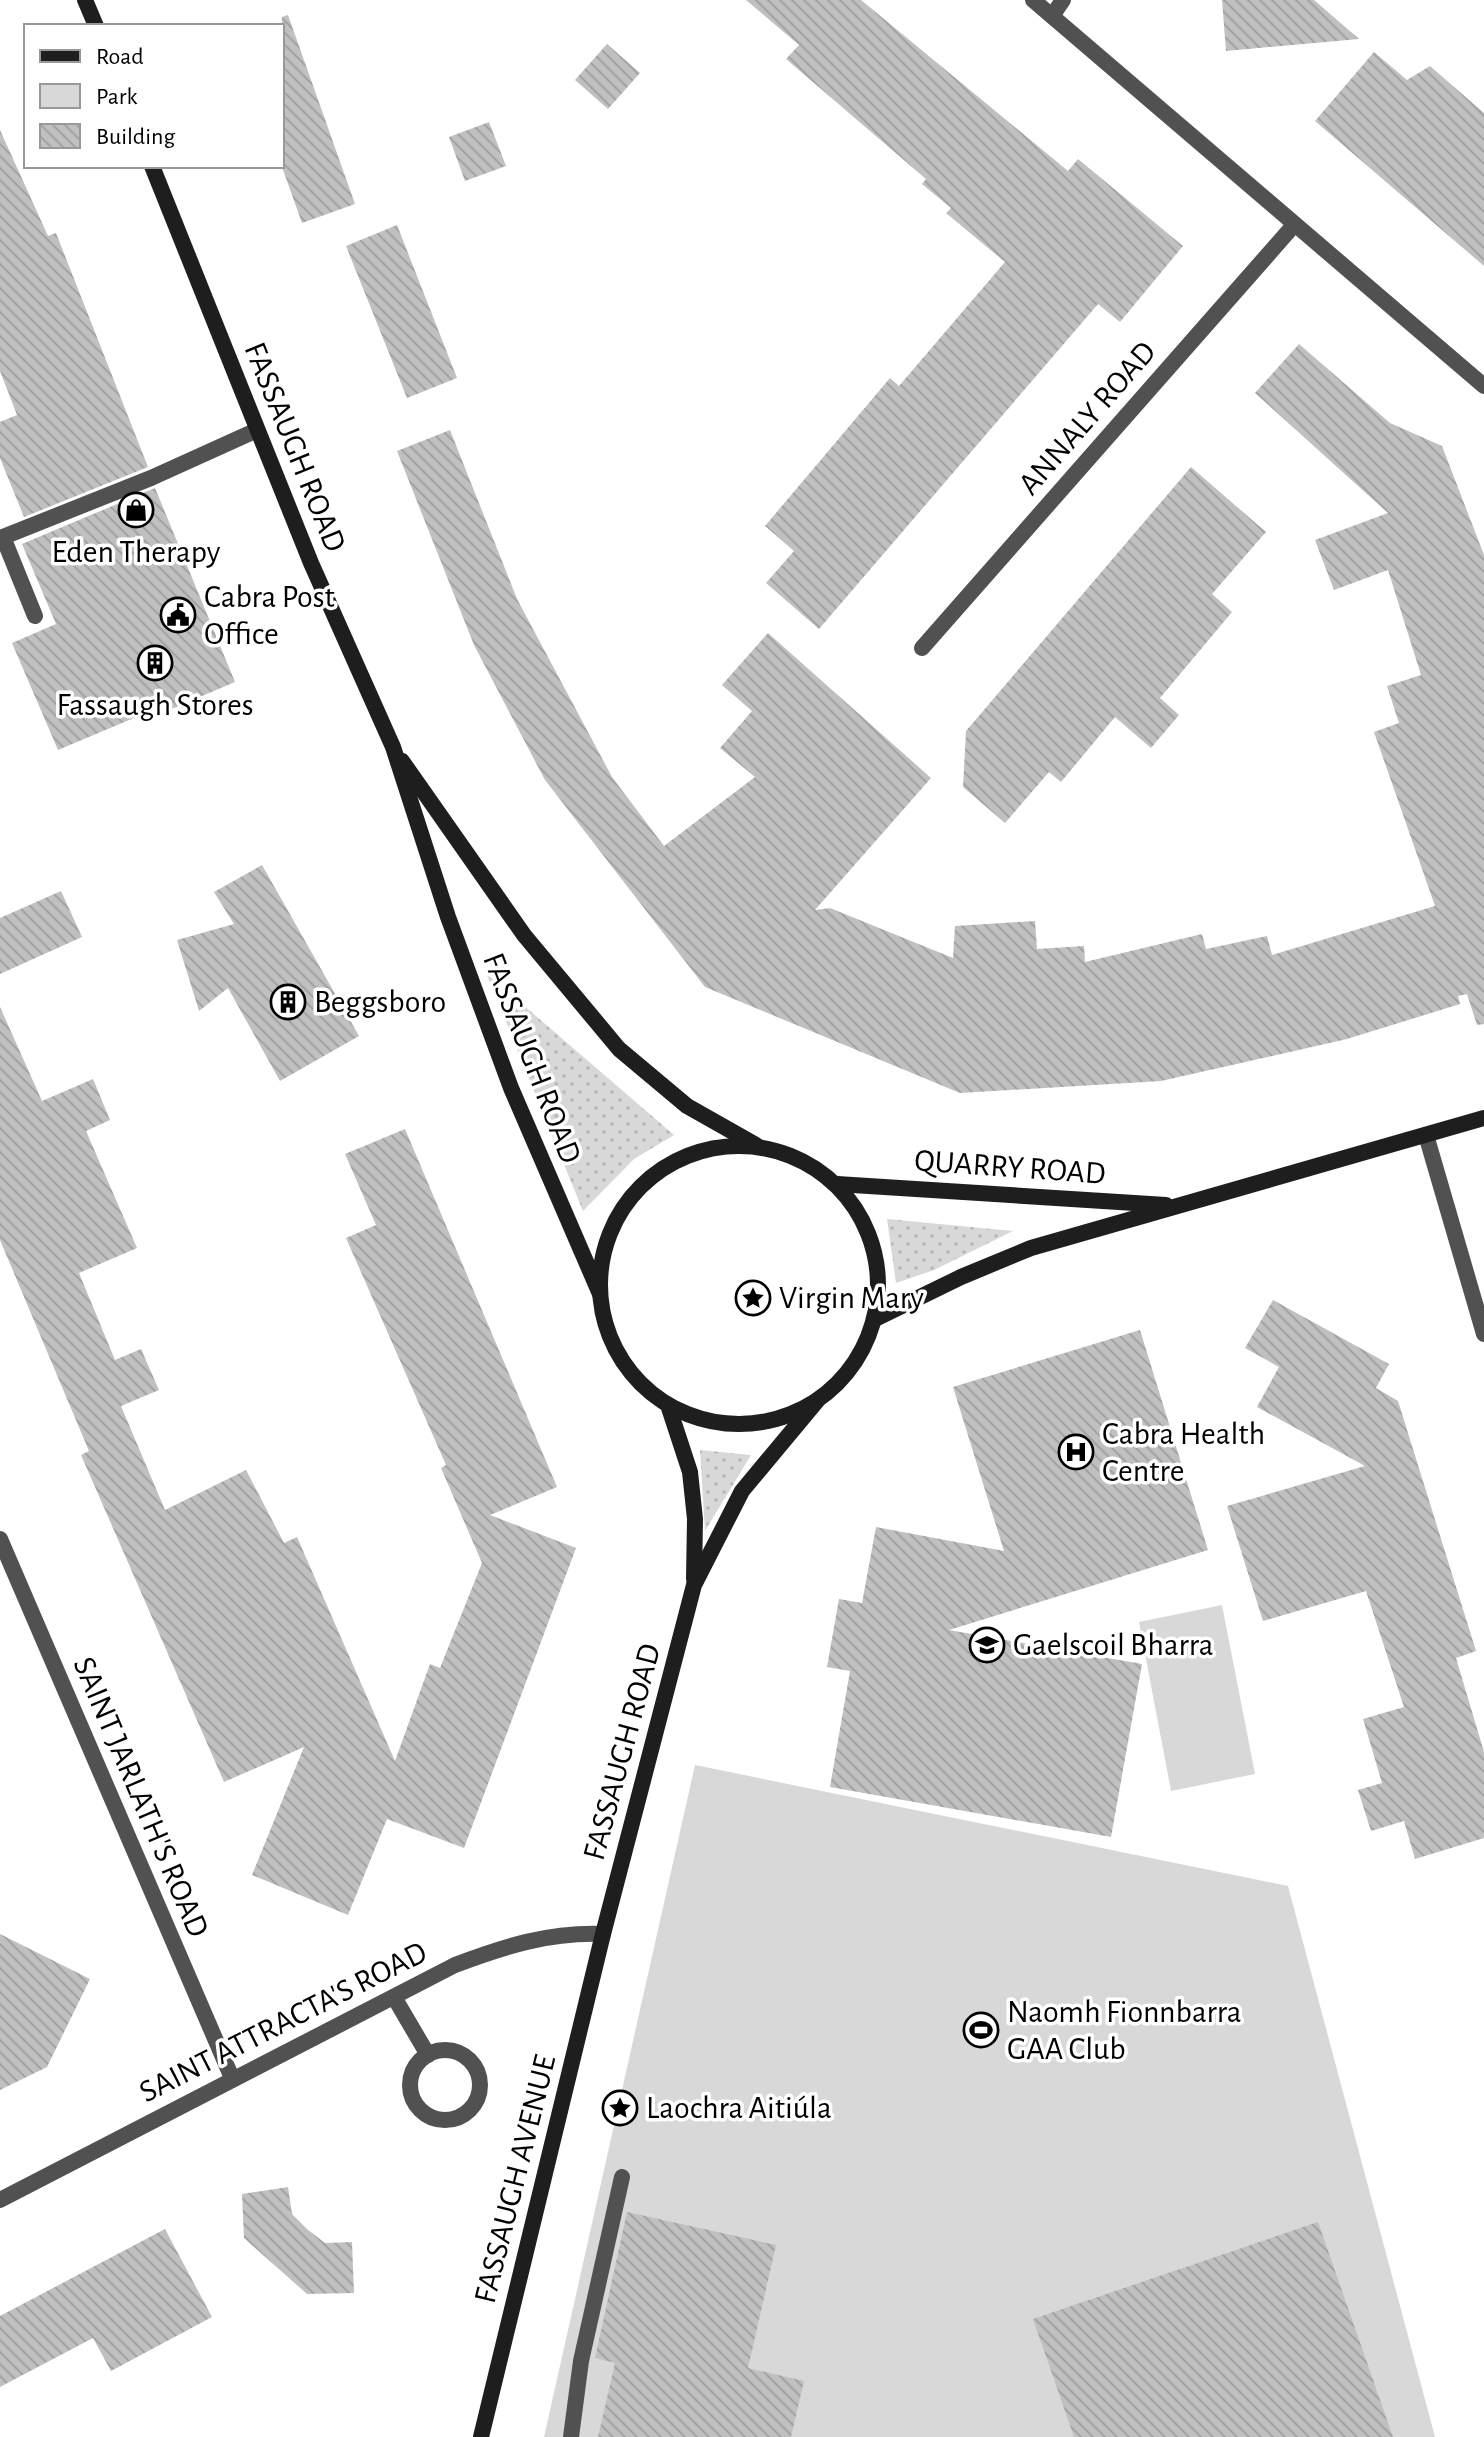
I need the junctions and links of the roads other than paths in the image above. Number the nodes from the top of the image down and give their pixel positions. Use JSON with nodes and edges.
{"nodes":[{"id":1,"x":85,"y":0,"type":"edge"},
{"id":2,"x":1033,"y":0,"type":"edge"},
{"id":3,"x":1063,"y":0,"type":"edge"},
{"id":4,"x":1052,"y":16,"type":"junction"},
{"id":5,"x":95,"y":24,"type":"edge"},
{"id":6,"x":153,"y":168,"type":"edge"},
{"id":7,"x":1294,"y":225,"type":"junction"},
{"id":8,"x":1484,"y":386,"type":"edge"},
{"id":9,"x":257,"y":430,"type":"junction"},
{"id":10,"x":35,"y":616,"type":"dead end"},
{"id":11,"x":922,"y":648,"type":"dead end"},
{"id":12,"x":393,"y":747,"type":"junction"},
{"id":13,"x":1484,"y":1118,"type":"edge"},
{"id":14,"x":1426,"y":1135,"type":"junction"},
{"id":15,"x":757,"y":1146,"type":"junction"},
{"id":16,"x":837,"y":1184,"type":"junction"},
{"id":17,"x":1179,"y":1206,"type":"junction"},
{"id":18,"x":600,"y":1294,"type":"junction"},
{"id":19,"x":875,"y":1319,"type":"junction"},
{"id":20,"x":1484,"y":1334,"type":"edge"},
{"id":21,"x":817,"y":1401,"type":"junction"},
{"id":22,"x":668,"y":1405,"type":"junction"},
{"id":23,"x":0,"y":1539,"type":"edge"},
{"id":24,"x":694,"y":1585,"type":"junction"},
{"id":25,"x":603,"y":1934,"type":"junction"},
{"id":26,"x":394,"y":1997,"type":"junction"},
{"id":27,"x":428,"y":2055,"type":"junction"},
{"id":28,"x":232,"y":2078,"type":"junction"},
{"id":29,"x":622,"y":2177,"type":"dead end"},
{"id":30,"x":0,"y":2200,"type":"edge"},
{"id":31,"x":481,"y":2437,"type":"edge"},
{"id":32,"x":571,"y":2437,"type":"edge"}],
"edges":[{"from":1,"to":5,"type":"street"},
{"from":2,"to":4,"type":"street"},
{"from":3,"to":4,"type":"street"},
{"from":4,"to":7,"type":"street"},
{"from":6,"to":9,"type":"street","name":"FASSAUGH ROAD"},
{"from":7,"to":8,"type":"street"},
{"from":7,"to":11,"type":"street","name":"ANNALY ROAD"},
{"from":9,"to":10,"type":"street"},
{"from":9,"to":12,"type":"street","name":"FASSAUGH ROAD"},
{"from":12,"to":15,"type":"street","name":"FASSAUGH ROAD"},
{"from":12,"to":18,"type":"street","name":"FASSAUGH ROAD"},
{"from":13,"to":14,"type":"street","name":"QUARRY ROAD"},
{"from":14,"to":17,"type":"street","name":"QUARRY ROAD"},
{"from":14,"to":20,"type":"street"},
{"from":15,"to":16,"type":"street"},
{"from":15,"to":18,"type":"street"},
{"from":16,"to":17,"type":"street","name":"QUARRY ROAD"},
{"from":16,"to":19,"type":"street"},
{"from":17,"to":19,"type":"street","name":"QUARRY ROAD"},
{"from":18,"to":22,"type":"street"},
{"from":19,"to":21,"type":"street"},
{"from":21,"to":22,"type":"street"},
{"from":21,"to":24,"type":"street","name":"FASSAUGH ROAD"},
{"from":22,"to":24,"type":"street","name":"FASSAUGH ROAD"},
{"from":23,"to":28,"type":"street","name":"SAINT JARLATH'S ROAD"},
{"from":24,"to":25,"type":"street","name":"FASSAUGH ROAD"},
{"from":25,"to":26,"type":"street","name":"SAINT ATTRACTA'S ROAD"},
{"from":25,"to":31,"type":"street","name":"FASSAUGH AVENUE"},
{"from":26,"to":27,"type":"street"},
{"from":26,"to":28,"type":"street","name":"SAINT ATTRACTA'S ROAD"},
{"from":27,"to":27,"type":"street"},
{"from":28,"to":30,"type":"street","name":"SAINT ATTRACTA'S ROAD"},
{"from":29,"to":32,"type":"street"}]}
